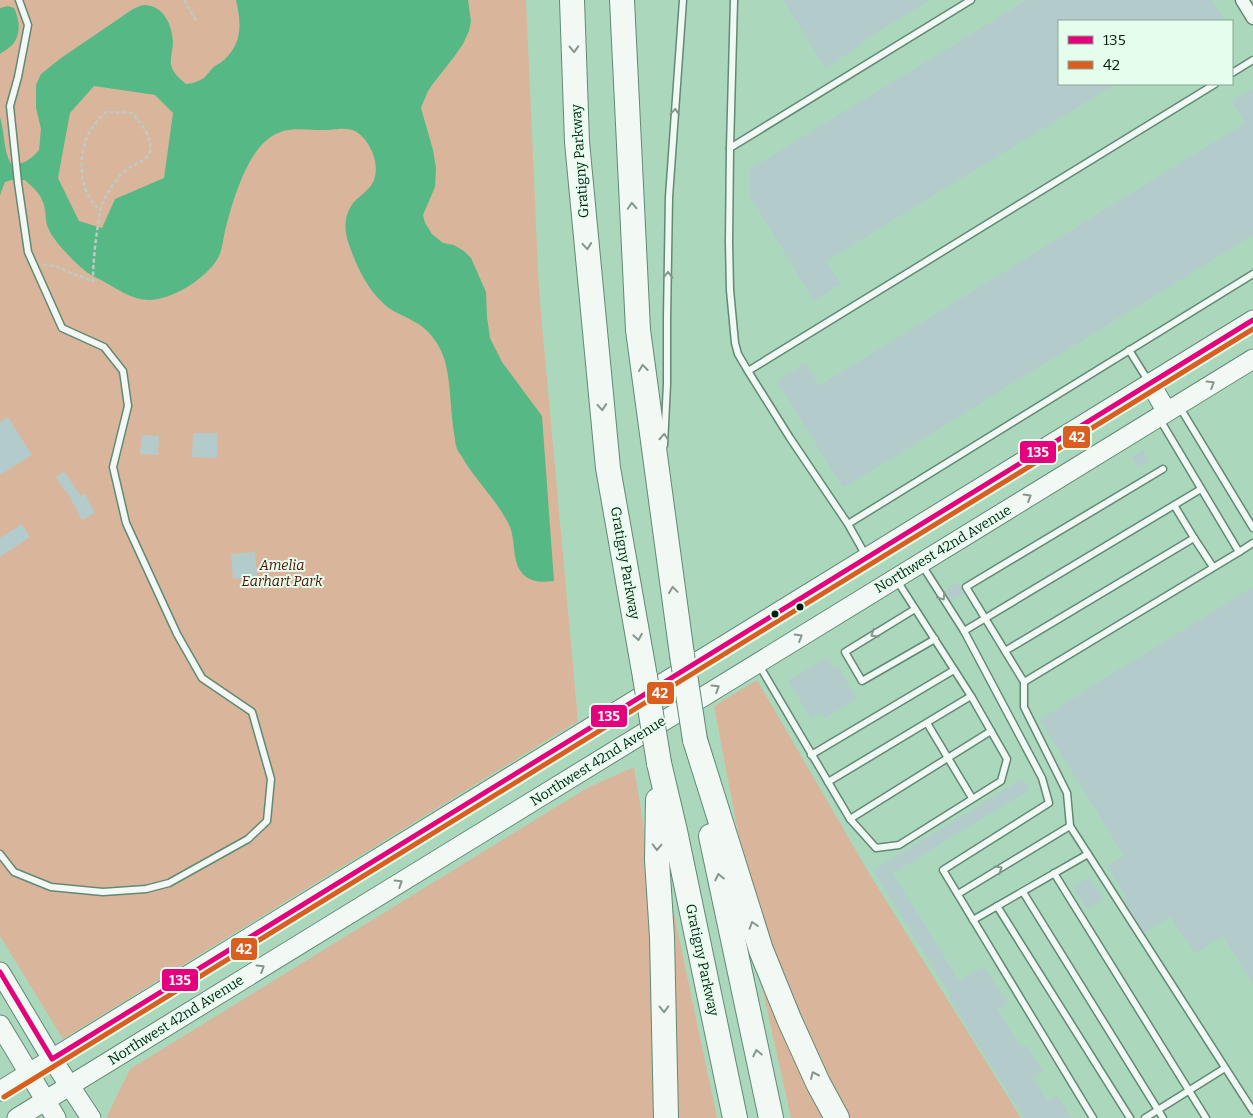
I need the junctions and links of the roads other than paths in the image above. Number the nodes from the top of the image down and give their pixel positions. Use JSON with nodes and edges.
{"nodes":[{"id":1,"x":20,"y":0,"type":"edge"},
{"id":2,"x":572,"y":0,"type":"edge"},
{"id":3,"x":622,"y":0,"type":"edge"},
{"id":4,"x":683,"y":0,"type":"edge"},
{"id":5,"x":734,"y":0,"type":"edge"},
{"id":6,"x":971,"y":0,"type":"edge"},
{"id":7,"x":1242,"y":0,"type":"edge"},
{"id":8,"x":1253,"y":18,"type":"edge"},
{"id":9,"x":1253,"y":60,"type":"edge"},
{"id":10,"x":1233,"y":72,"type":"edge"},
{"id":11,"x":1213,"y":85,"type":"edge"},
{"id":12,"x":730,"y":148,"type":"junction"},
{"id":13,"x":1253,"y":274,"type":"edge"},
{"id":14,"x":1253,"y":320,"type":"edge"},
{"id":15,"x":1129,"y":350,"type":"junction"},
{"id":16,"x":1253,"y":359,"type":"edge"},
{"id":17,"x":748,"y":371,"type":"junction"},
{"id":18,"x":1150,"y":383,"type":"junction"},
{"id":19,"x":1168,"y":411,"type":"junction"},
{"id":20,"x":664,"y":454,"type":"dead end"},
{"id":21,"x":663,"y":464,"type":"dead end"},
{"id":22,"x":1163,"y":469,"type":"dead end"},
{"id":23,"x":1201,"y":489,"type":"junction"},
{"id":24,"x":661,"y":503,"type":"junction"},
{"id":25,"x":1174,"y":505,"type":"junction"},
{"id":26,"x":848,"y":524,"type":"junction"},
{"id":27,"x":1253,"y":528,"type":"edge"},
{"id":28,"x":1194,"y":538,"type":"junction"},
{"id":29,"x":1253,"y":543,"type":"edge"},
{"id":30,"x":1239,"y":552,"type":"junction"},
{"id":31,"x":872,"y":554,"type":"junction"},
{"id":32,"x":920,"y":563,"type":"junction"},
{"id":33,"x":1213,"y":567,"type":"junction"},
{"id":34,"x":896,"y":578,"type":"junction"},
{"id":35,"x":915,"y":609,"type":"junction"},
{"id":36,"x":986,"y":619,"type":"junction"},
{"id":37,"x":964,"y":631,"type":"junction"},
{"id":38,"x":935,"y":639,"type":"junction"},
{"id":39,"x":1005,"y":651,"type":"junction"},
{"id":40,"x":757,"y":663,"type":"junction"},
{"id":41,"x":954,"y":670,"type":"junction"},
{"id":42,"x":1024,"y":682,"type":"junction"},
{"id":43,"x":971,"y":696,"type":"junction"},
{"id":44,"x":927,"y":723,"type":"junction"},
{"id":45,"x":991,"y":731,"type":"junction"},
{"id":46,"x":695,"y":740,"type":"junction"},
{"id":47,"x":811,"y":755,"type":"junction"},
{"id":48,"x":948,"y":758,"type":"junction"},
{"id":49,"x":659,"y":763,"type":"junction"},
{"id":50,"x":828,"y":782,"type":"junction"},
{"id":51,"x":972,"y":798,"type":"junction"},
{"id":52,"x":850,"y":819,"type":"junction"},
{"id":53,"x":1070,"y":826,"type":"junction"},
{"id":54,"x":0,"y":854,"type":"edge"},
{"id":55,"x":1088,"y":854,"type":"junction"},
{"id":56,"x":1054,"y":873,"type":"junction"},
{"id":57,"x":1023,"y":892,"type":"junction"},
{"id":58,"x":958,"y":894,"type":"junction"},
{"id":59,"x":997,"y":906,"type":"junction"},
{"id":60,"x":973,"y":920,"type":"junction"},
{"id":61,"x":0,"y":972,"type":"edge"},
{"id":62,"x":0,"y":1025,"type":"edge"},
{"id":63,"x":52,"y":1059,"type":"junction"},
{"id":64,"x":1225,"y":1068,"type":"junction"},
{"id":65,"x":29,"y":1073,"type":"junction"},
{"id":66,"x":70,"y":1086,"type":"junction"},
{"id":67,"x":0,"y":1090,"type":"edge"},
{"id":68,"x":1189,"y":1091,"type":"junction"},
{"id":69,"x":46,"y":1100,"type":"junction"},
{"id":70,"x":1158,"y":1110,"type":"junction"},
{"id":71,"x":1253,"y":1111,"type":"edge"},
{"id":72,"x":16,"y":1118,"type":"edge"},
{"id":73,"x":56,"y":1118,"type":"edge"},
{"id":74,"x":91,"y":1118,"type":"edge"},
{"id":75,"x":666,"y":1118,"type":"edge"},
{"id":76,"x":735,"y":1118,"type":"edge"},
{"id":77,"x":771,"y":1118,"type":"edge"},
{"id":78,"x":837,"y":1118,"type":"edge"},
{"id":79,"x":1093,"y":1118,"type":"edge"},
{"id":80,"x":1130,"y":1118,"type":"edge"},
{"id":81,"x":1146,"y":1118,"type":"edge"},
{"id":82,"x":1163,"y":1118,"type":"edge"},
{"id":83,"x":1206,"y":1118,"type":"edge"}],
"edges":[{"from":1,"to":54,"type":"lane"},
{"from":2,"to":49,"type":"highway","name":"Gratigny Parkway","one_way":true,"bridge":true},
{"from":24,"to":3,"type":"highway","one_way":true},
{"from":20,"to":4,"type":"lane","one_way":true},
{"from":5,"to":12,"type":"lane"},
{"from":6,"to":12,"type":"lane"},
{"from":7,"to":8,"type":"street"},
{"from":9,"to":10,"type":"lane"},
{"from":11,"to":17,"type":"lane"},
{"from":12,"to":17,"type":"lane"},
{"from":13,"to":15,"type":"lane"},
{"from":14,"to":18,"type":"main road"},
{"from":15,"to":18,"type":"lane"},
{"from":15,"to":26,"type":"lane"},
{"from":19,"to":16,"type":"main road","name":"Northwest 42nd Avenue","one_way":true},
{"from":17,"to":26,"type":"lane"},
{"from":18,"to":19,"type":"main road"},
{"from":18,"to":31,"type":"main road"},
{"from":19,"to":23,"type":"lane"},
{"from":19,"to":27,"type":"lane"},
{"from":32,"to":19,"type":"main road","name":"Northwest 42nd Avenue","one_way":true},
{"from":21,"to":24,"type":"lane"},
{"from":22,"to":36,"type":"lane"},
{"from":23,"to":25,"type":"lane"},
{"from":23,"to":30,"type":"lane"},
{"from":46,"to":24,"type":"highway","one_way":true,"bridge":true},
{"from":25,"to":28,"type":"lane"},
{"from":25,"to":36,"type":"lane"},
{"from":26,"to":31,"type":"lane"},
{"from":28,"to":33,"type":"lane"},
{"from":28,"to":39,"type":"lane"},
{"from":29,"to":30,"type":"lane"},
{"from":30,"to":33,"type":"lane"},
{"from":31,"to":34,"type":"main road"},
{"from":31,"to":63,"type":"main road"},
{"from":32,"to":34,"type":"main road","name":"Northwest 42nd Avenue"},
{"from":32,"to":37,"type":"lane","one_way":true},
{"from":33,"to":42,"type":"lane"},
{"from":34,"to":35,"type":"lane"},
{"from":40,"to":34,"type":"main road","name":"Northwest 42nd Avenue","one_way":true},
{"from":35,"to":38,"type":"lane"},
{"from":35,"to":38,"type":"lane","one_way":true},
{"from":36,"to":37,"type":"lane"},
{"from":36,"to":39,"type":"lane"},
{"from":37,"to":58,"type":"lane"},
{"from":38,"to":41,"type":"lane"},
{"from":39,"to":42,"type":"lane"},
{"from":40,"to":47,"type":"lane"},
{"from":66,"to":40,"type":"main road","name":"Northwest 42nd Avenue","one_way":true},
{"from":41,"to":43,"type":"lane"},
{"from":41,"to":47,"type":"lane"},
{"from":42,"to":53,"type":"lane"},
{"from":43,"to":44,"type":"lane"},
{"from":43,"to":45,"type":"lane"},
{"from":44,"to":48,"type":"lane"},
{"from":44,"to":50,"type":"lane"},
{"from":45,"to":48,"type":"lane"},
{"from":45,"to":51,"type":"lane"},
{"from":77,"to":46,"type":"highway","one_way":true},
{"from":78,"to":46,"type":"highway","one_way":true},
{"from":47,"to":50,"type":"lane"},
{"from":48,"to":51,"type":"lane"},
{"from":48,"to":52,"type":"lane"},
{"from":49,"to":75,"type":"highway","one_way":true},
{"from":49,"to":76,"type":"highway","name":"Gratigny Parkway"},
{"from":50,"to":52,"type":"lane"},
{"from":51,"to":52,"type":"lane"},
{"from":53,"to":55,"type":"lane"},
{"from":58,"to":53,"type":"lane","one_way":true},
{"from":55,"to":56,"type":"lane"},
{"from":55,"to":64,"type":"lane"},
{"from":56,"to":57,"type":"lane"},
{"from":56,"to":68,"type":"lane"},
{"from":57,"to":59,"type":"lane"},
{"from":57,"to":70,"type":"lane"},
{"from":58,"to":60,"type":"lane"},
{"from":59,"to":60,"type":"lane"},
{"from":59,"to":80,"type":"lane"},
{"from":60,"to":79,"type":"lane"},
{"from":61,"to":63,"type":"main road"},
{"from":62,"to":65,"type":"main road"},
{"from":63,"to":65,"type":"main road"},
{"from":63,"to":66,"type":"main road"},
{"from":64,"to":68,"type":"lane"},
{"from":64,"to":71,"type":"lane"},
{"from":65,"to":67,"type":"main road"},
{"from":65,"to":69,"type":"main road"},
{"from":66,"to":69,"type":"main road","name":"Northwest 42nd Avenue"},
{"from":66,"to":74,"type":"main road"},
{"from":68,"to":70,"type":"lane"},
{"from":68,"to":83,"type":"lane"},
{"from":69,"to":72,"type":"main road","name":"Northwest 42nd Avenue"},
{"from":69,"to":73,"type":"main road"},
{"from":70,"to":81,"type":"lane"},
{"from":70,"to":82,"type":"lane"}]}
